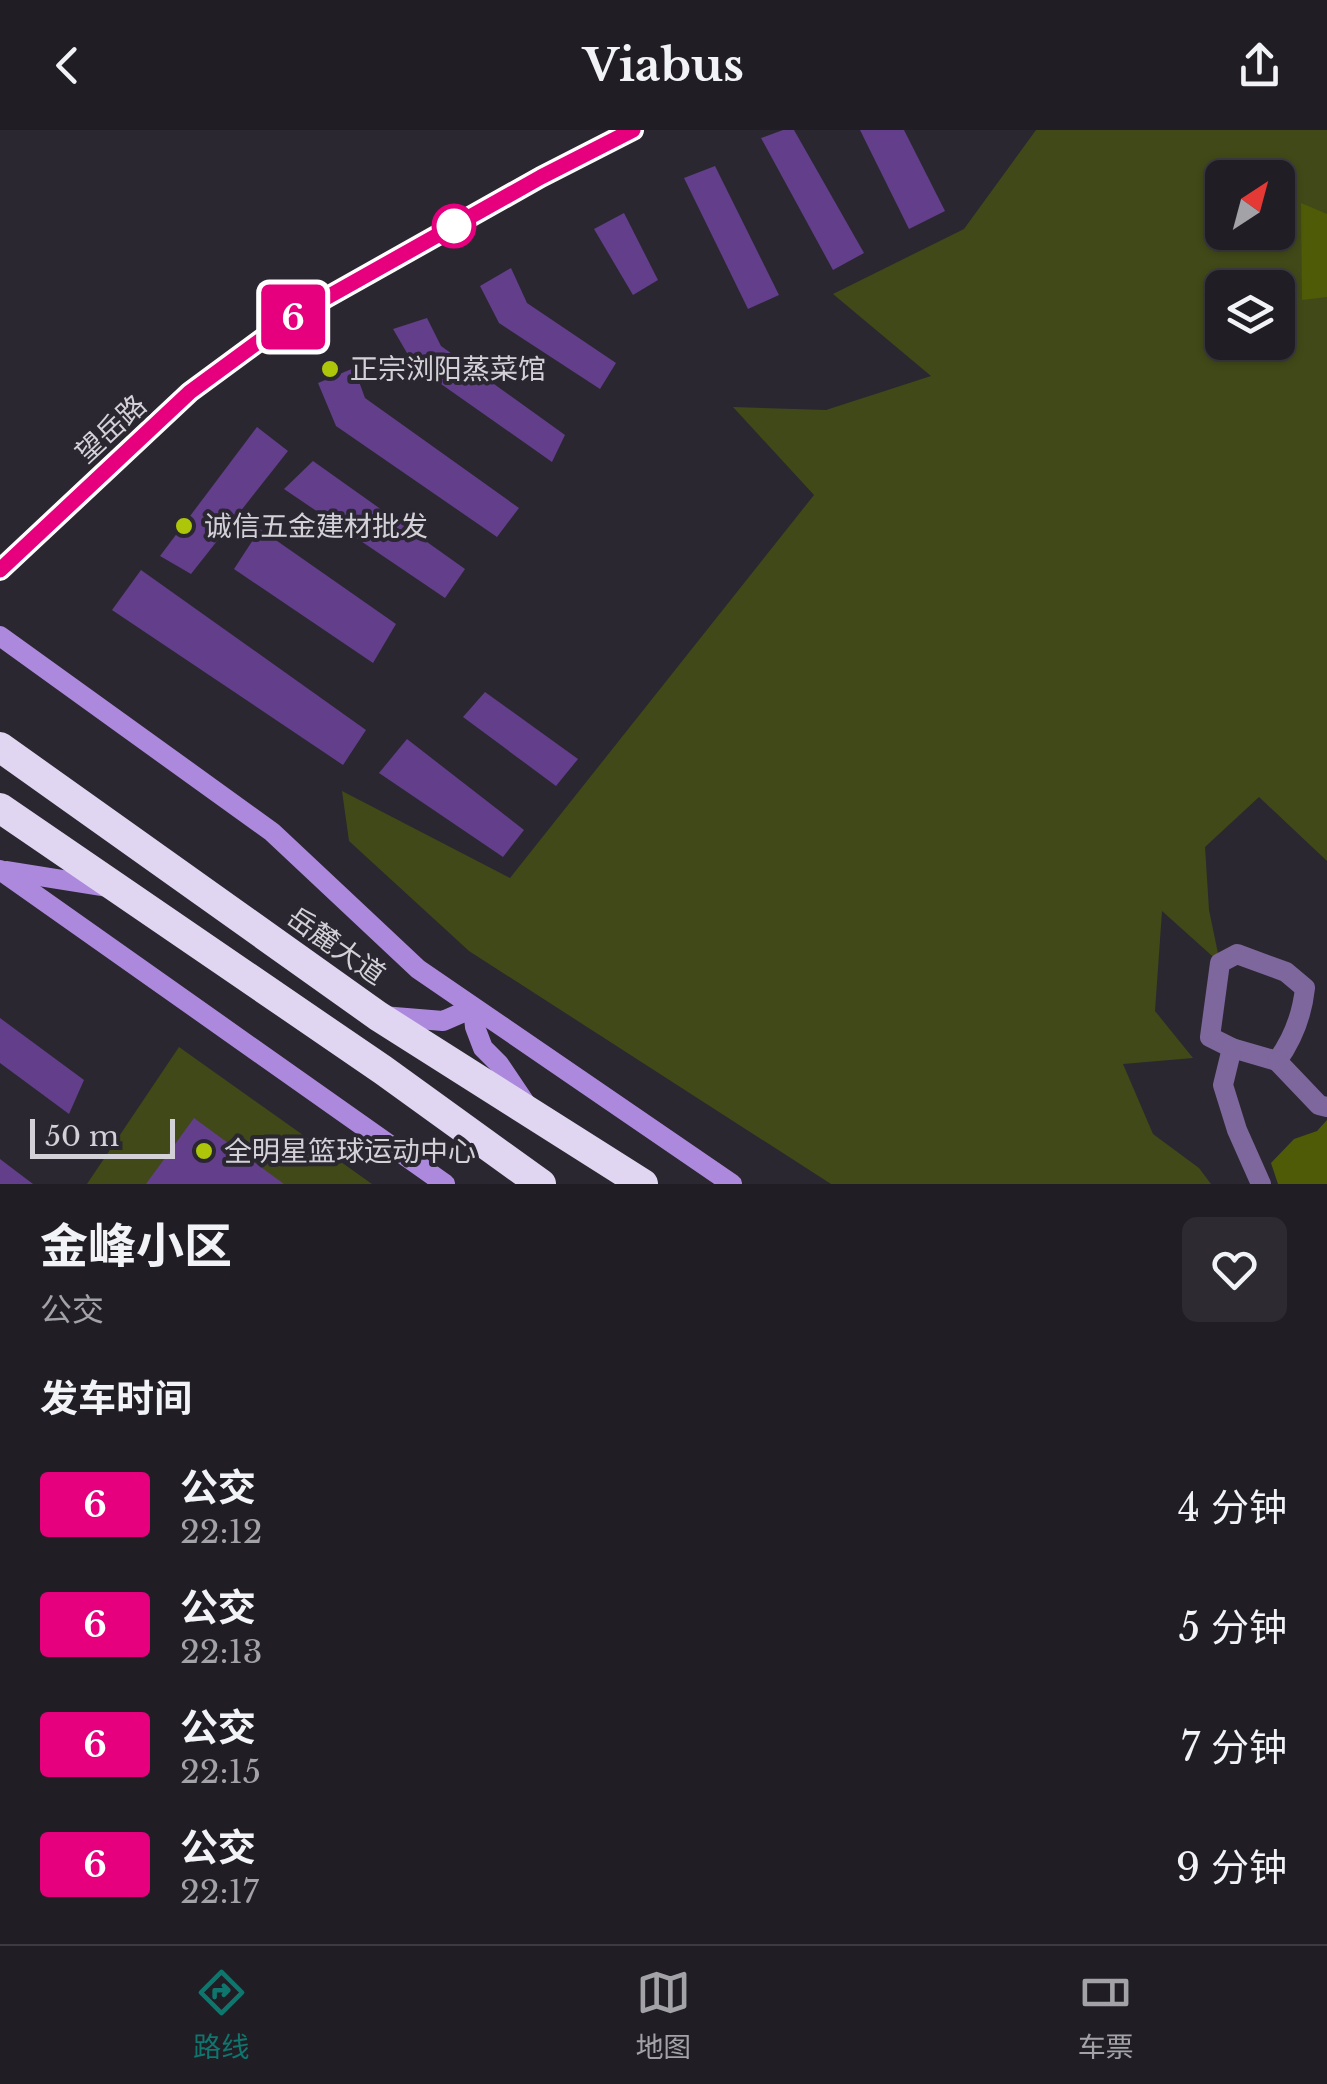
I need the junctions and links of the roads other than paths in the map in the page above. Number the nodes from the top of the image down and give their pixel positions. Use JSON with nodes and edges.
{"nodes":[{"id":1,"x":633,"y":130,"type":"edge"},
{"id":2,"x":0,"y":570,"type":"edge"},
{"id":3,"x":0,"y":636,"type":"edge"},
{"id":4,"x":0,"y":746,"type":"edge"},
{"id":5,"x":0,"y":808,"type":"edge"},
{"id":6,"x":0,"y":870,"type":"edge"},
{"id":7,"x":115,"y":888,"type":"junction"},
{"id":8,"x":473,"y":1008,"type":"junction"},
{"id":9,"x":378,"y":1016,"type":"junction"},
{"id":10,"x":1232,"y":1048,"type":"junction"},
{"id":11,"x":1277,"y":1061,"type":"junction"},
{"id":12,"x":1327,"y":1107,"type":"edge"},
{"id":13,"x":535,"y":1117,"type":"junction"},
{"id":14,"x":445,"y":1184,"type":"edge"},
{"id":15,"x":541,"y":1184,"type":"edge"},
{"id":16,"x":644,"y":1184,"type":"edge"},
{"id":17,"x":732,"y":1184,"type":"edge"},
{"id":18,"x":1261,"y":1184,"type":"edge"}],
"edges":[{"from":1,"to":2,"type":"street","name":"望岳路"},
{"from":3,"to":8,"type":"street"},
{"from":4,"to":9,"type":"highway","name":"岳麓大道"},
{"from":5,"to":7,"type":"highway"},
{"from":6,"to":7,"type":"street"},
{"from":6,"to":14,"type":"street"},
{"from":7,"to":15,"type":"highway"},
{"from":8,"to":9,"type":"street"},
{"from":8,"to":13,"type":"street"},
{"from":8,"to":17,"type":"street"},
{"from":9,"to":13,"type":"highway","name":"岳麓大道"},
{"from":10,"to":11,"type":"street"},
{"from":10,"to":11,"type":"street"},
{"from":10,"to":18,"type":"street"},
{"from":11,"to":12,"type":"street"},
{"from":13,"to":16,"type":"highway","name":"岳麓大道"}]}
